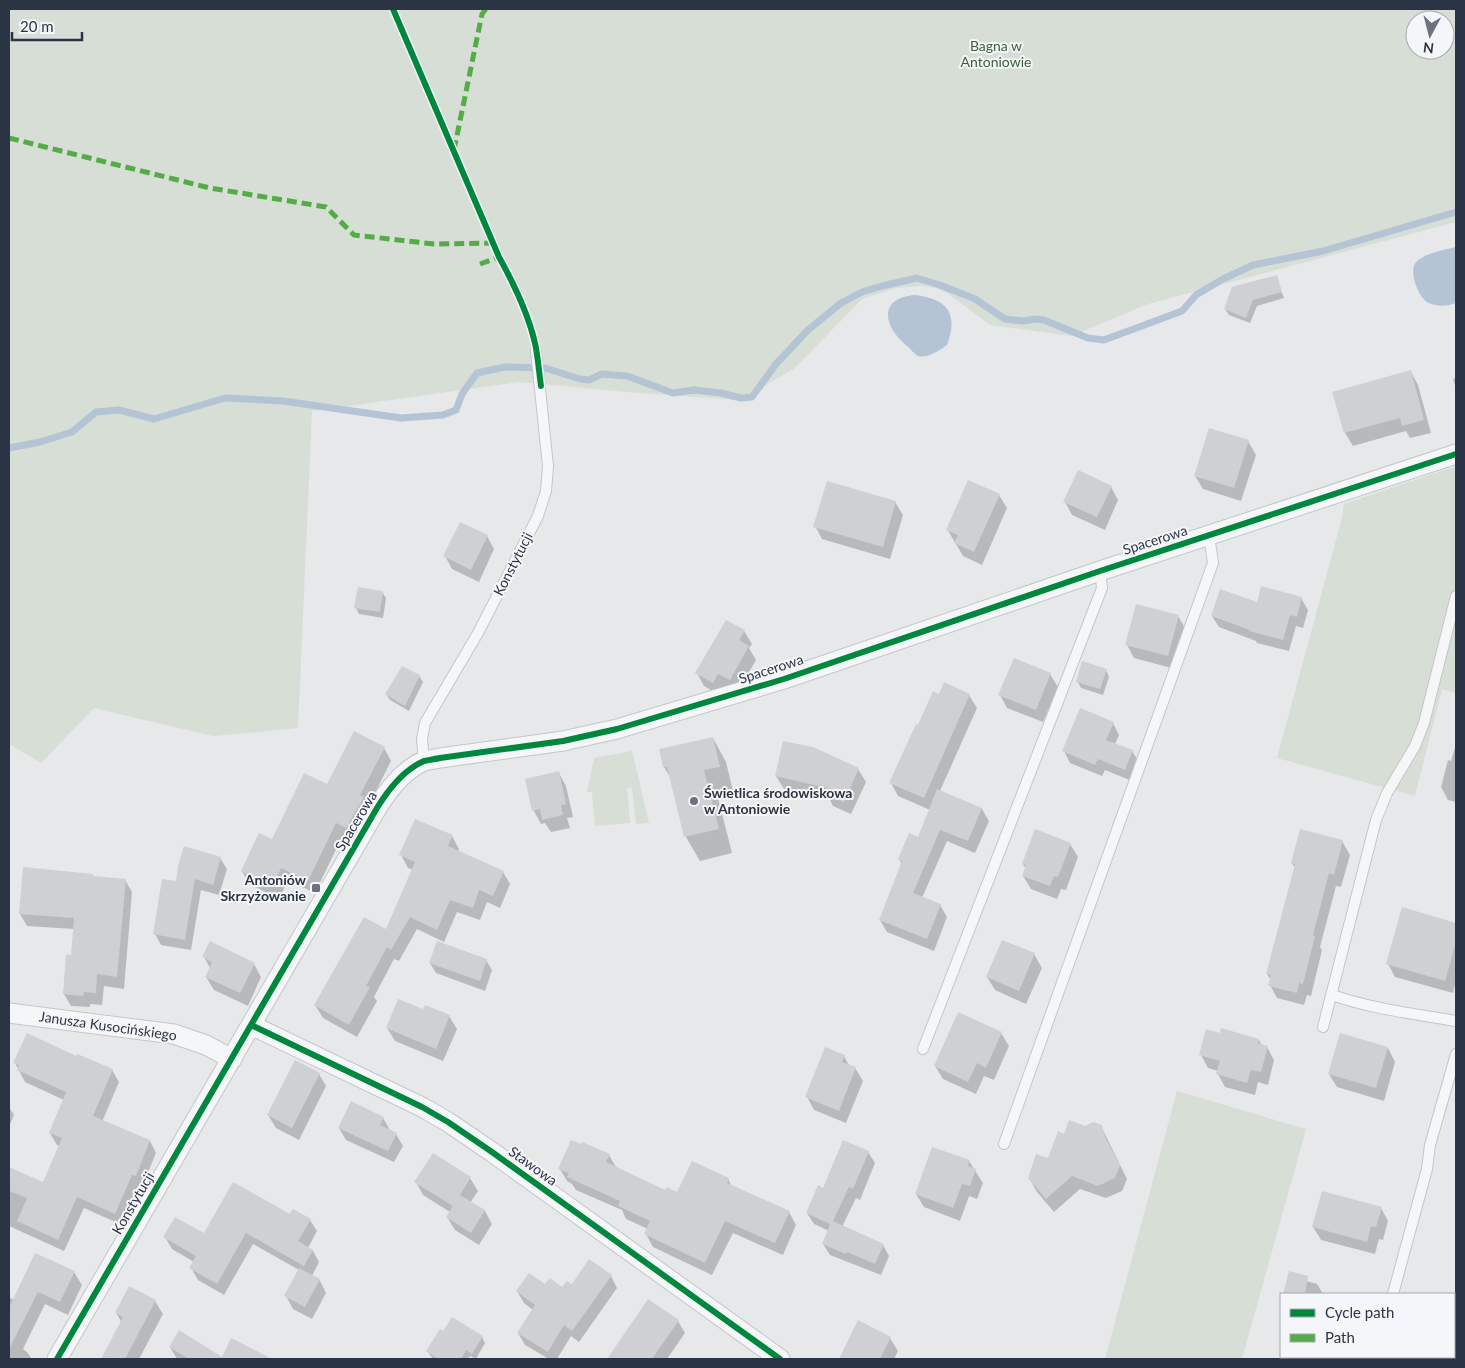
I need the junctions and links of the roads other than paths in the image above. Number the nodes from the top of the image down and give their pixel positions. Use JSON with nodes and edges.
{"nodes":[{"id":1,"x":536,"y":351,"type":"dead end"},
{"id":2,"x":1456,"y":454,"type":"edge"},
{"id":3,"x":1209,"y":535,"type":"junction"},
{"id":4,"x":1100,"y":571,"type":"junction"},
{"id":5,"x":1456,"y":596,"type":"edge"},
{"id":6,"x":424,"y":761,"type":"junction"},
{"id":7,"x":1332,"y":995,"type":"junction"},
{"id":8,"x":9,"y":1013,"type":"edge"},
{"id":9,"x":1456,"y":1021,"type":"edge"},
{"id":10,"x":251,"y":1025,"type":"junction"},
{"id":11,"x":1323,"y":1027,"type":"dead end"},
{"id":12,"x":923,"y":1049,"type":"dead end"},
{"id":13,"x":1456,"y":1054,"type":"edge"},
{"id":14,"x":232,"y":1058,"type":"junction"},
{"id":15,"x":1004,"y":1144,"type":"dead end"},
{"id":16,"x":1394,"y":1293,"type":"edge"},
{"id":17,"x":56,"y":1359,"type":"edge"},
{"id":18,"x":780,"y":1359,"type":"edge"}],
"edges":[{"from":1,"to":6,"type":"lane","name":"Konstytucji"},
{"from":2,"to":3,"type":"street","name":"Spacerowa"},
{"from":3,"to":4,"type":"street","name":"Spacerowa"},
{"from":3,"to":15,"type":"lane"},
{"from":4,"to":6,"type":"street","name":"Spacerowa"},
{"from":4,"to":12,"type":"lane"},
{"from":5,"to":7,"type":"lane"},
{"from":6,"to":10,"type":"street","name":"Spacerowa"},
{"from":7,"to":9,"type":"lane"},
{"from":7,"to":11,"type":"lane"},
{"from":8,"to":14,"type":"street","name":"Janusza Kusocińskiego"},
{"from":10,"to":14,"type":"street","name":"Spacerowa"},
{"from":10,"to":18,"type":"street","name":"Stawowa"},
{"from":13,"to":16,"type":"lane"},
{"from":14,"to":17,"type":"street","name":"Konstytucji"}]}
